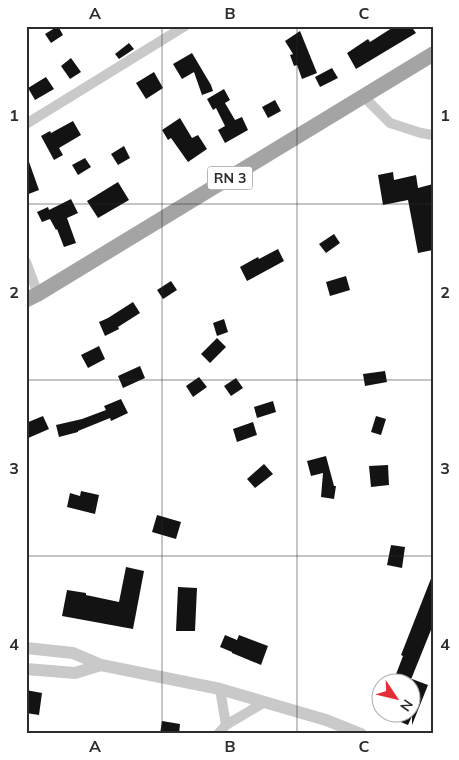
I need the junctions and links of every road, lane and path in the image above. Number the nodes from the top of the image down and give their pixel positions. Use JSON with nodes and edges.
{"nodes":[{"id":1,"x":186,"y":26,"type":"edge"},
{"id":2,"x":433,"y":54,"type":"edge"},
{"id":3,"x":363,"y":96,"type":"junction"},
{"id":4,"x":26,"y":124,"type":"edge"},
{"id":5,"x":433,"y":135,"type":"edge"},
{"id":6,"x":26,"y":262,"type":"edge"},
{"id":7,"x":32,"y":297,"type":"edge"},
{"id":8,"x":26,"y":648,"type":"edge"},
{"id":9,"x":101,"y":665,"type":"junction"},
{"id":10,"x":26,"y":669,"type":"edge"},
{"id":11,"x":220,"y":689,"type":"junction"},
{"id":12,"x":265,"y":702,"type":"junction"},
{"id":13,"x":226,"y":725,"type":"junction"},
{"id":14,"x":218,"y":734,"type":"edge"},
{"id":15,"x":361,"y":734,"type":"edge"}],
"edges":[{"from":1,"to":4,"type":"street"},
{"from":2,"to":3,"type":"main road","number":"RN 3"},
{"from":3,"to":5,"type":"street"},
{"from":3,"to":7,"type":"main road","number":"RN 3"},
{"from":6,"to":7,"type":"street"},
{"from":8,"to":9,"type":"street"},
{"from":9,"to":10,"type":"street"},
{"from":9,"to":11,"type":"street"},
{"from":11,"to":12,"type":"street"},
{"from":11,"to":13,"type":"street"},
{"from":12,"to":13,"type":"street"},
{"from":12,"to":15,"type":"street"},
{"from":13,"to":14,"type":"street"}]}
